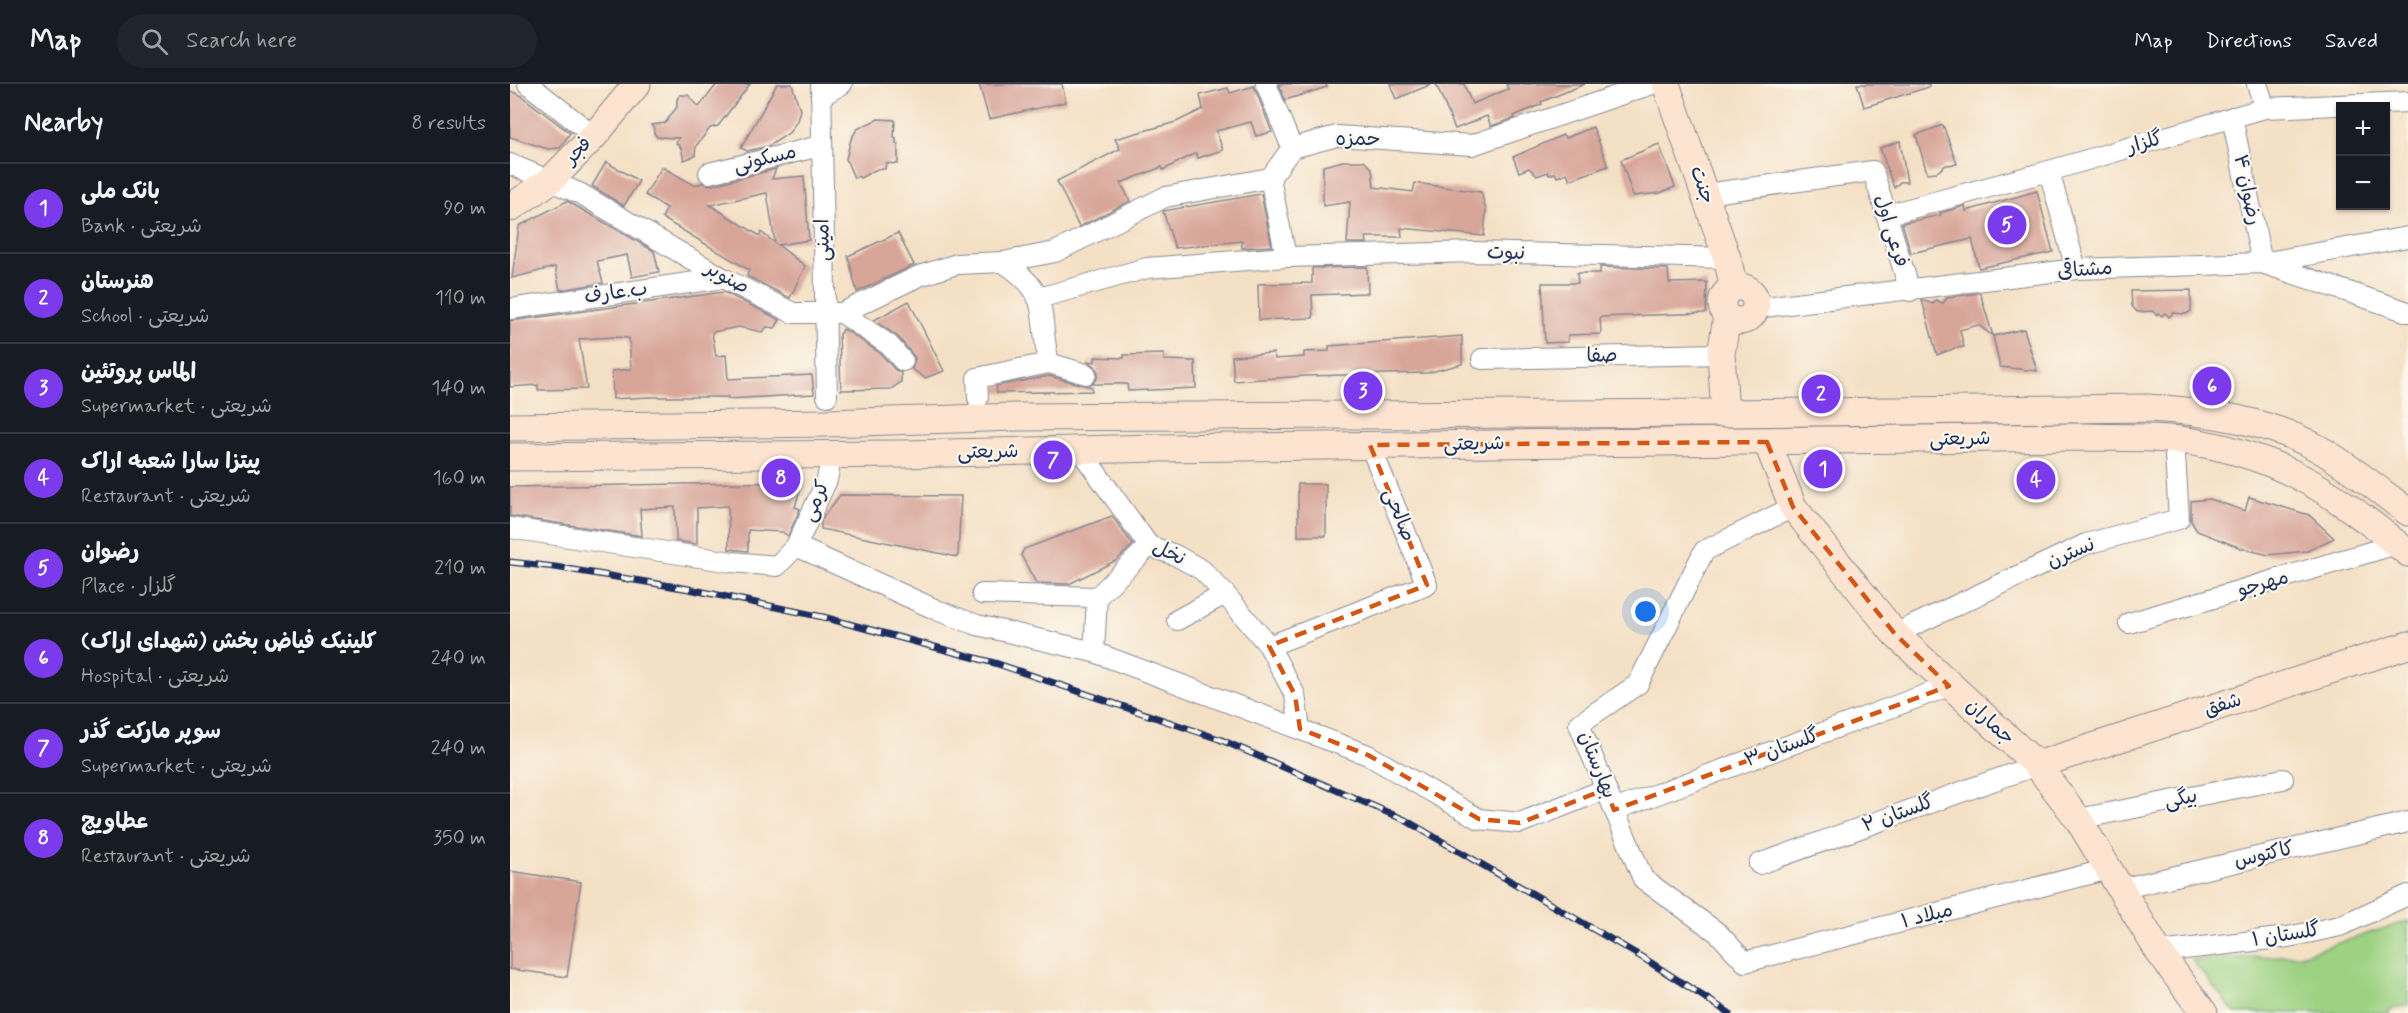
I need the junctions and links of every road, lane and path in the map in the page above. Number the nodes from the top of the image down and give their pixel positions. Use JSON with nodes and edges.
{"nodes":[{"id":1,"x":528,"y":84,"type":"edge"},
{"id":2,"x":637,"y":84,"type":"edge"},
{"id":3,"x":842,"y":84,"type":"edge"},
{"id":4,"x":1266,"y":84,"type":"edge"},
{"id":5,"x":1652,"y":84,"type":"edge"},
{"id":6,"x":1666,"y":84,"type":"edge"},
{"id":7,"x":2257,"y":84,"type":"edge"},
{"id":8,"x":821,"y":90,"type":"edge"},
{"id":9,"x":2408,"y":102,"type":"edge"},
{"id":10,"x":2265,"y":108,"type":"junction"},
{"id":11,"x":2232,"y":117,"type":"junction"},
{"id":12,"x":594,"y":136,"type":"junction"},
{"id":13,"x":820,"y":146,"type":"junction"},
{"id":14,"x":1292,"y":148,"type":"junction"},
{"id":15,"x":510,"y":164,"type":"edge"},
{"id":16,"x":2049,"y":171,"type":"junction"},
{"id":17,"x":709,"y":173,"type":"dead end"},
{"id":18,"x":1270,"y":178,"type":"junction"},
{"id":19,"x":551,"y":180,"type":"junction"},
{"id":20,"x":1705,"y":194,"type":"junction"},
{"id":21,"x":510,"y":208,"type":"edge"},
{"id":22,"x":1886,"y":215,"type":"junction"},
{"id":23,"x":2408,"y":237,"type":"edge"},
{"id":24,"x":1286,"y":257,"type":"junction"},
{"id":25,"x":1727,"y":258,"type":"junction"},
{"id":26,"x":1003,"y":262,"type":"junction"},
{"id":27,"x":2262,"y":263,"type":"junction"},
{"id":28,"x":2076,"y":269,"type":"junction"},
{"id":29,"x":723,"y":278,"type":"junction"},
{"id":30,"x":1734,"y":287,"type":"junction"},
{"id":31,"x":1910,"y":291,"type":"junction"},
{"id":32,"x":1039,"y":298,"type":"junction"},
{"id":33,"x":1756,"y":308,"type":"junction"},
{"id":34,"x":510,"y":309,"type":"edge"},
{"id":35,"x":2408,"y":312,"type":"edge"},
{"id":36,"x":833,"y":313,"type":"junction"},
{"id":37,"x":1727,"y":317,"type":"junction"},
{"id":38,"x":1721,"y":354,"type":"junction"},
{"id":39,"x":1482,"y":359,"type":"dead end"},
{"id":40,"x":903,"y":361,"type":"dead end"},
{"id":41,"x":1049,"y":363,"type":"junction"},
{"id":42,"x":1086,"y":374,"type":"dead end"},
{"id":43,"x":827,"y":396,"type":"dead end"},
{"id":44,"x":978,"y":398,"type":"dead end"},
{"id":45,"x":1725,"y":413,"type":"junction"},
{"id":46,"x":899,"y":421,"type":"junction"},
{"id":47,"x":827,"y":423,"type":"junction"},
{"id":48,"x":510,"y":427,"type":"edge"},
{"id":49,"x":2174,"y":439,"type":"junction"},
{"id":50,"x":1767,"y":442,"type":"junction"},
{"id":51,"x":1370,"y":446,"type":"junction"},
{"id":52,"x":1080,"y":450,"type":"junction"},
{"id":53,"x":832,"y":454,"type":"junction"},
{"id":54,"x":902,"y":454,"type":"junction"},
{"id":55,"x":510,"y":457,"type":"edge"},
{"id":56,"x":1793,"y":507,"type":"junction"},
{"id":57,"x":2408,"y":512,"type":"edge"},
{"id":58,"x":510,"y":528,"type":"edge"},
{"id":59,"x":796,"y":546,"type":"junction"},
{"id":60,"x":1149,"y":546,"type":"junction"},
{"id":61,"x":2402,"y":548,"type":"edge"},
{"id":62,"x":982,"y":594,"type":"dead end"},
{"id":63,"x":1225,"y":594,"type":"junction"},
{"id":64,"x":1097,"y":597,"type":"junction"},
{"id":65,"x":1177,"y":620,"type":"dead end"},
{"id":66,"x":2129,"y":623,"type":"dead end"},
{"id":67,"x":1895,"y":634,"type":"junction"},
{"id":68,"x":2408,"y":645,"type":"edge"},
{"id":69,"x":1269,"y":646,"type":"junction"},
{"id":70,"x":1094,"y":652,"type":"junction"},
{"id":71,"x":1949,"y":686,"type":"junction"},
{"id":72,"x":1300,"y":729,"type":"junction"},
{"id":73,"x":2037,"y":765,"type":"junction"},
{"id":74,"x":2283,"y":779,"type":"dead end"},
{"id":75,"x":1606,"y":789,"type":"junction"},
{"id":76,"x":1614,"y":810,"type":"junction"},
{"id":77,"x":2078,"y":819,"type":"junction"},
{"id":78,"x":2408,"y":822,"type":"edge"},
{"id":79,"x":1759,"y":864,"type":"dead end"},
{"id":80,"x":2115,"y":879,"type":"junction"},
{"id":81,"x":2408,"y":895,"type":"edge"},
{"id":82,"x":2159,"y":952,"type":"junction"},
{"id":83,"x":1745,"y":962,"type":"joint"},
{"id":84,"x":2204,"y":1013,"type":"edge"}],
"edges":[{"from":1,"to":12,"type":"street"},
{"from":2,"to":12,"type":"main road","name":"فجر"},
{"from":3,"to":8,"type":"street"},
{"from":4,"to":14,"type":"street"},
{"from":5,"to":14,"type":"street","name":"حمزه"},
{"from":6,"to":20,"type":"main road","name":"جنت"},
{"from":7,"to":10,"type":"street"},
{"from":8,"to":13,"type":"street","name":"امینی"},
{"from":9,"to":10,"type":"street","name":"گلزار"},
{"from":10,"to":11,"type":"street","name":"گلزار"},
{"from":11,"to":16,"type":"street","name":"گلزار"},
{"from":11,"to":27,"type":"street","name":"رضوان ۴"},
{"from":12,"to":19,"type":"main road","name":"فجر"},
{"from":13,"to":17,"type":"street","name":"مسکونی"},
{"from":13,"to":36,"type":"street","name":"امینی"},
{"from":14,"to":18,"type":"street"},
{"from":15,"to":19,"type":"street","name":"صنوبر"},
{"from":16,"to":22,"type":"street","name":"گلزار"},
{"from":16,"to":28,"type":"street"},
{"from":18,"to":24,"type":"street"},
{"from":18,"to":26,"type":"street"},
{"from":19,"to":21,"type":"main road","name":"فجر"},
{"from":19,"to":29,"type":"street","name":"صنوبر"},
{"from":20,"to":22,"type":"street","name":"فرعی اول"},
{"from":20,"to":25,"type":"main road","name":"جنت"},
{"from":22,"to":31,"type":"street","name":"فرعی اول"},
{"from":23,"to":27,"type":"street"},
{"from":24,"to":25,"type":"street","name":"نبوت"},
{"from":24,"to":32,"type":"street","name":"نبوت"},
{"from":25,"to":30,"type":"main road","name":"جنت"},
{"from":26,"to":32,"type":"street"},
{"from":26,"to":36,"type":"street"},
{"from":27,"to":28,"type":"street","name":"مشتاقی"},
{"from":27,"to":35,"type":"street","name":"مشتاقی"},
{"from":28,"to":31,"type":"street","name":"مشتاقی"},
{"from":29,"to":34,"type":"street","name":"ب.عارف"},
{"from":29,"to":36,"type":"street","name":"صنوبر"},
{"from":30,"to":33,"type":"main road"},
{"from":30,"to":37,"type":"main road"},
{"from":31,"to":33,"type":"street","name":"مشتاقی"},
{"from":32,"to":41,"type":"street"},
{"from":33,"to":37,"type":"main road"},
{"from":36,"to":40,"type":"street"},
{"from":36,"to":43,"type":"street","name":"امینی"},
{"from":37,"to":38,"type":"main road"},
{"from":38,"to":39,"type":"street","name":"صفا"},
{"from":38,"to":45,"type":"main road"},
{"from":41,"to":42,"type":"street"},
{"from":41,"to":44,"type":"street"},
{"from":45,"to":46,"type":"main road","name":"شریعتی"},
{"from":45,"to":57,"type":"main road","name":"شریعتی"},
{"from":46,"to":47,"type":"main road","name":"شریعتی"},
{"from":46,"to":54,"type":"main road"},
{"from":47,"to":48,"type":"main road","name":"شریعتی"},
{"from":47,"to":53,"type":"main road"},
{"from":49,"to":50,"type":"main road","name":"شریعتی"},
{"from":49,"to":61,"type":"main road","name":"شریعتی"},
{"from":49,"to":67,"type":"street","name":"نسترن"},
{"from":50,"to":51,"type":"main road","name":"شریعتی"},
{"from":50,"to":56,"type":"main road","name":"جماران"},
{"from":51,"to":52,"type":"main road","name":"شریعتی"},
{"from":51,"to":69,"type":"street","name":"صالحی"},
{"from":52,"to":54,"type":"main road","name":"شریعتی"},
{"from":52,"to":60,"type":"street","name":"نخل"},
{"from":53,"to":54,"type":"main road","name":"شریعتی"},
{"from":53,"to":55,"type":"main road","name":"شریعتی"},
{"from":53,"to":59,"type":"street","name":"کرمی"},
{"from":56,"to":67,"type":"main road","name":"جماران"},
{"from":56,"to":75,"type":"street","name":"بهارستان"},
{"from":58,"to":59,"type":"street"},
{"from":59,"to":70,"type":"street"},
{"from":60,"to":63,"type":"street","name":"نخل"},
{"from":60,"to":64,"type":"street"},
{"from":61,"to":66,"type":"street","name":"مهرجو"},
{"from":62,"to":64,"type":"street"},
{"from":63,"to":65,"type":"street"},
{"from":63,"to":69,"type":"street","name":"نخل"},
{"from":64,"to":70,"type":"street"},
{"from":67,"to":71,"type":"main road","name":"جماران"},
{"from":68,"to":73,"type":"main road","name":"شفق"},
{"from":69,"to":72,"type":"street","name":"نخل"},
{"from":70,"to":72,"type":"street"},
{"from":71,"to":73,"type":"main road","name":"جماران"},
{"from":71,"to":76,"type":"street","name":"گلستان ۳"},
{"from":72,"to":75,"type":"street"},
{"from":73,"to":77,"type":"main road","name":"جماران"},
{"from":73,"to":79,"type":"street","name":"گلستان ۲"},
{"from":74,"to":77,"type":"street","name":"بیگی"},
{"from":75,"to":76,"type":"street","name":"بهارستان"},
{"from":76,"to":83,"type":"street","name":"بهارستان"},
{"from":77,"to":80,"type":"main road","name":"جماران"},
{"from":78,"to":80,"type":"street","name":"کاکتوس"},
{"from":80,"to":82,"type":"main road","name":"جماران"},
{"from":80,"to":83,"type":"street","name":"میلاد ۱"},
{"from":81,"to":82,"type":"street","name":"گلستان ۱"},
{"from":82,"to":84,"type":"main road","name":"جماران"}]}
